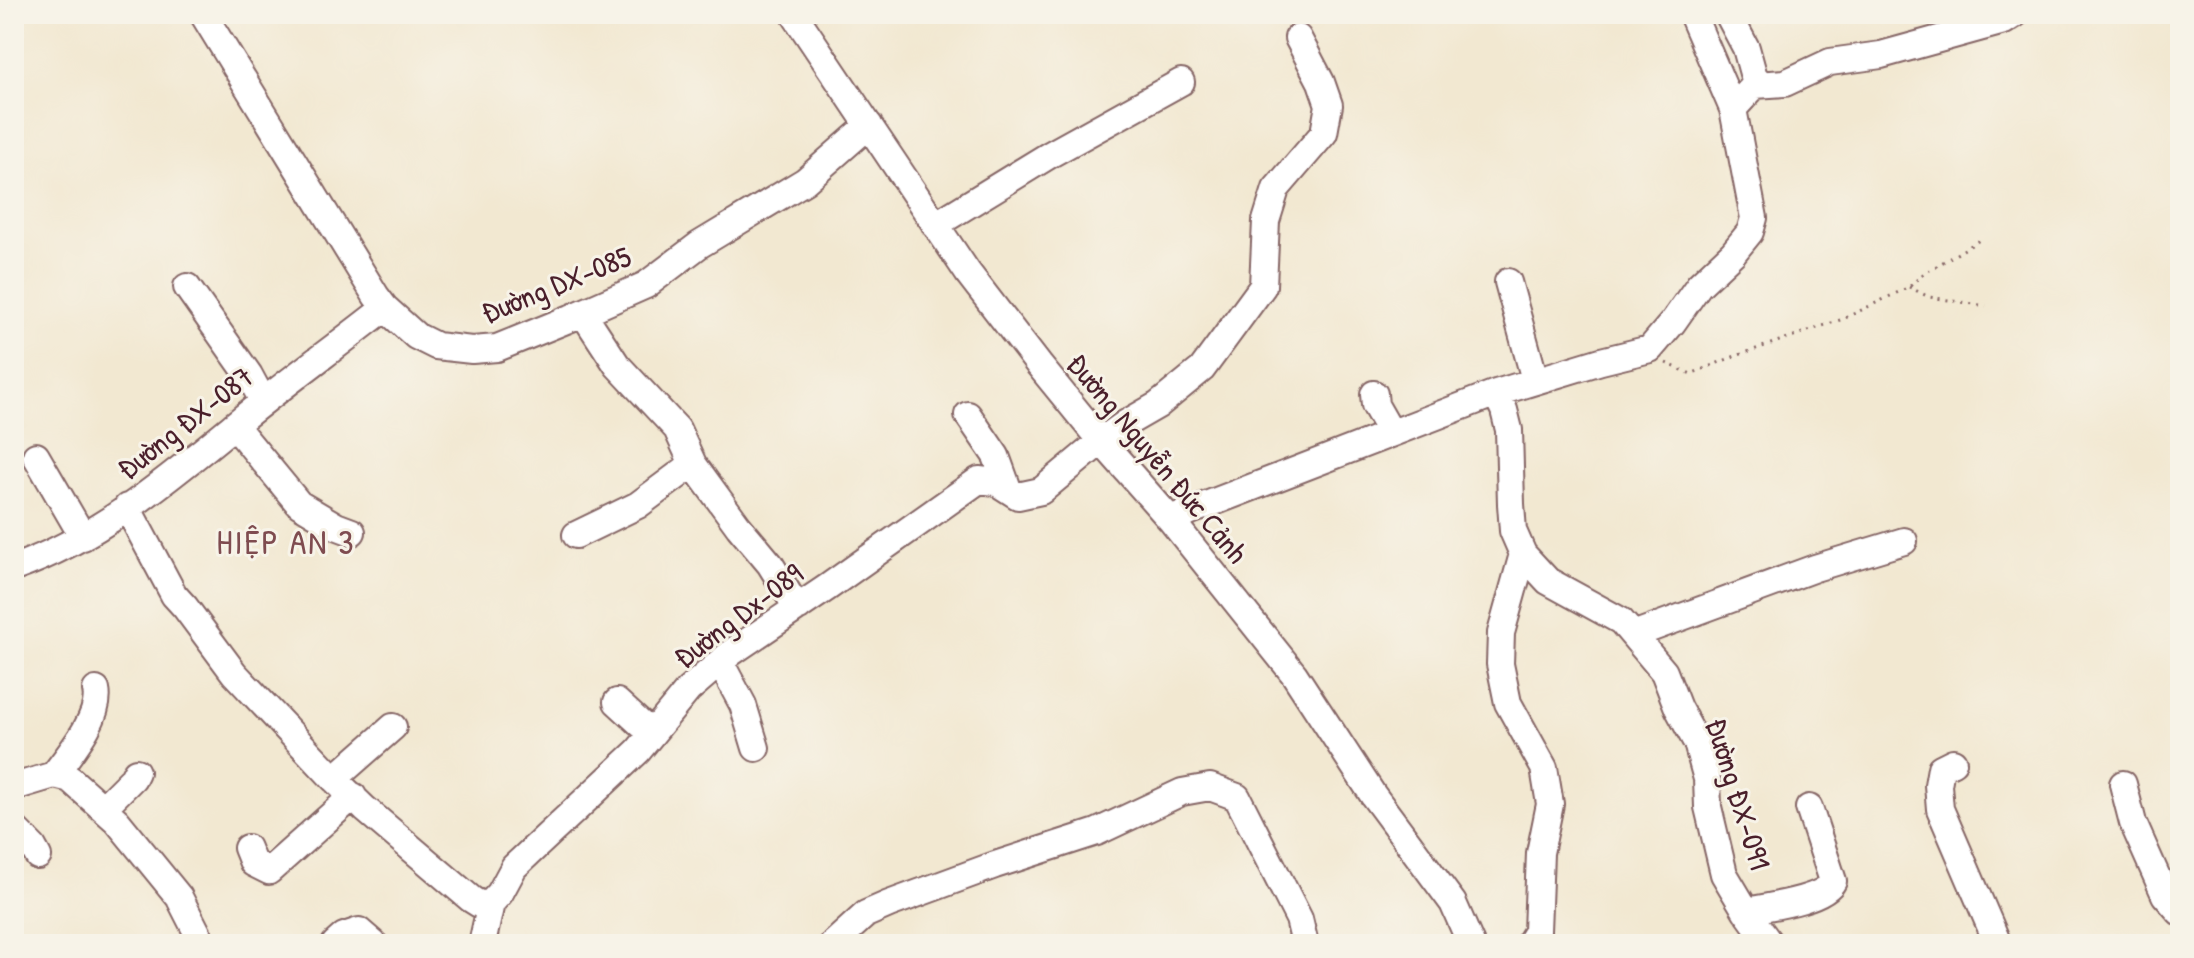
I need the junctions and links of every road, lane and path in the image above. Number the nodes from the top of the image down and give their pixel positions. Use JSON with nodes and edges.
{"nodes":[{"id":1,"x":203,"y":14,"type":"edge"},
{"id":2,"x":794,"y":14,"type":"edge"},
{"id":3,"x":1692,"y":14,"type":"edge"},
{"id":4,"x":1728,"y":14,"type":"edge"},
{"id":5,"x":2015,"y":14,"type":"edge"},
{"id":6,"x":1298,"y":38,"type":"dead end"},
{"id":7,"x":1181,"y":82,"type":"dead end"},
{"id":8,"x":1762,"y":84,"type":"junction"},
{"id":9,"x":1733,"y":109,"type":"junction"},
{"id":10,"x":869,"y":125,"type":"junction"},
{"id":11,"x":935,"y":225,"type":"junction"},
{"id":12,"x":1983,"y":238,"type":"dead end"},
{"id":13,"x":1508,"y":282,"type":"dead end"},
{"id":14,"x":187,"y":287,"type":"dead end"},
{"id":15,"x":1909,"y":287,"type":"junction"},
{"id":16,"x":1986,"y":306,"type":"dead end"},
{"id":17,"x":385,"y":308,"type":"junction"},
{"id":18,"x":583,"y":313,"type":"junction"},
{"id":19,"x":1641,"y":351,"type":"junction"},
{"id":20,"x":1535,"y":380,"type":"junction"},
{"id":21,"x":1496,"y":393,"type":"junction"},
{"id":22,"x":1374,"y":394,"type":"dead end"},
{"id":23,"x":263,"y":401,"type":"junction"},
{"id":24,"x":968,"y":415,"type":"dead end"},
{"id":25,"x":234,"y":425,"type":"junction"},
{"id":26,"x":1391,"y":433,"type":"junction"},
{"id":27,"x":1101,"y":441,"type":"junction"},
{"id":28,"x":36,"y":456,"type":"dead end"},
{"id":29,"x":693,"y":464,"type":"junction"},
{"id":30,"x":1008,"y":489,"type":"junction"},
{"id":31,"x":127,"y":507,"type":"junction"},
{"id":32,"x":1170,"y":519,"type":"junction"},
{"id":33,"x":352,"y":532,"type":"dead end"},
{"id":34,"x":576,"y":535,"type":"dead end"},
{"id":35,"x":83,"y":537,"type":"junction"},
{"id":36,"x":1904,"y":541,"type":"dead end"},
{"id":37,"x":1523,"y":554,"type":"junction"},
{"id":38,"x":14,"y":568,"type":"edge"},
{"id":39,"x":799,"y":607,"type":"junction"},
{"id":40,"x":1633,"y":635,"type":"junction"},
{"id":41,"x":720,"y":662,"type":"junction"},
{"id":42,"x":96,"y":690,"type":"dead end"},
{"id":43,"x":617,"y":702,"type":"dead end"},
{"id":44,"x":393,"y":727,"type":"dead end"},
{"id":45,"x":655,"y":730,"type":"junction"},
{"id":46,"x":756,"y":748,"type":"dead end"},
{"id":47,"x":1953,"y":762,"type":"dead end"},
{"id":48,"x":136,"y":772,"type":"dead end"},
{"id":49,"x":54,"y":775,"type":"junction"},
{"id":50,"x":2123,"y":784,"type":"dead end"},
{"id":51,"x":14,"y":787,"type":"edge"},
{"id":52,"x":344,"y":788,"type":"junction"},
{"id":53,"x":103,"y":808,"type":"junction"},
{"id":54,"x":1809,"y":808,"type":"dead end"},
{"id":55,"x":14,"y":828,"type":"edge"},
{"id":56,"x":247,"y":848,"type":"dead end"},
{"id":57,"x":38,"y":856,"type":"dead end"},
{"id":58,"x":491,"y":903,"type":"junction"},
{"id":59,"x":1746,"y":911,"type":"junction"},
{"id":60,"x":2180,"y":912,"type":"edge"},
{"id":61,"x":203,"y":944,"type":"edge"},
{"id":62,"x":335,"y":944,"type":"edge"},
{"id":63,"x":374,"y":944,"type":"edge"},
{"id":64,"x":482,"y":944,"type":"edge"},
{"id":65,"x":833,"y":944,"type":"edge"},
{"id":66,"x":1305,"y":944,"type":"edge"},
{"id":67,"x":1471,"y":944,"type":"edge"},
{"id":68,"x":1529,"y":944,"type":"edge"},
{"id":69,"x":1770,"y":944,"type":"edge"},
{"id":70,"x":1998,"y":944,"type":"edge"}],
"edges":[{"from":1,"to":17,"type":"street","name":"Đường DX-085"},
{"from":2,"to":10,"type":"street","name":"Đường Nguyễn Đức Cảnh"},
{"from":3,"to":9,"type":"street"},
{"from":4,"to":8,"type":"street"},
{"from":5,"to":8,"type":"street"},
{"from":6,"to":27,"type":"street","name":"Đường Dx-089"},
{"from":7,"to":11,"type":"street"},
{"from":8,"to":9,"type":"street"},
{"from":9,"to":19,"type":"street"},
{"from":10,"to":11,"type":"street","name":"Đường Nguyễn Đức Cảnh"},
{"from":10,"to":18,"type":"street","name":"Đường DX-085"},
{"from":11,"to":27,"type":"street","name":"Đường Nguyễn Đức Cảnh"},
{"from":12,"to":15,"type":"path"},
{"from":13,"to":20,"type":"street"},
{"from":14,"to":23,"type":"street"},
{"from":15,"to":16,"type":"path"},
{"from":15,"to":19,"type":"path"},
{"from":17,"to":18,"type":"street","name":"Đường DX-085"},
{"from":17,"to":23,"type":"street","name":"Đường ĐX-087"},
{"from":18,"to":29,"type":"street"},
{"from":19,"to":20,"type":"street"},
{"from":20,"to":21,"type":"street"},
{"from":21,"to":26,"type":"street"},
{"from":21,"to":37,"type":"street","name":"Đường ĐX-091"},
{"from":22,"to":26,"type":"street"},
{"from":23,"to":25,"type":"street","name":"Đường ĐX-087"},
{"from":24,"to":30,"type":"street"},
{"from":25,"to":31,"type":"street","name":"Đường ĐX-087"},
{"from":25,"to":33,"type":"street"},
{"from":26,"to":32,"type":"street"},
{"from":27,"to":30,"type":"street","name":"Đường Dx-089"},
{"from":27,"to":32,"type":"street","name":"Đường Nguyễn Đức Cảnh"},
{"from":28,"to":35,"type":"street"},
{"from":29,"to":34,"type":"street"},
{"from":29,"to":39,"type":"street"},
{"from":30,"to":39,"type":"street","name":"Đường Dx-089"},
{"from":31,"to":35,"type":"street","name":"Đường ĐX-087"},
{"from":31,"to":52,"type":"street"},
{"from":32,"to":67,"type":"street","name":"Đường Nguyễn Đức Cảnh"},
{"from":35,"to":38,"type":"street","name":"Đường ĐX-087"},
{"from":36,"to":40,"type":"street"},
{"from":37,"to":40,"type":"street","name":"Đường ĐX-091"},
{"from":37,"to":68,"type":"street"},
{"from":39,"to":41,"type":"street","name":"Đường Dx-089"},
{"from":40,"to":59,"type":"street","name":"Đường ĐX-091"},
{"from":41,"to":45,"type":"street","name":"Đường Dx-089"},
{"from":41,"to":46,"type":"street"},
{"from":42,"to":49,"type":"street"},
{"from":43,"to":45,"type":"street"},
{"from":44,"to":52,"type":"street"},
{"from":45,"to":58,"type":"street","name":"Đường Dx-089"},
{"from":47,"to":70,"type":"street"},
{"from":48,"to":53,"type":"street"},
{"from":49,"to":51,"type":"street"},
{"from":49,"to":53,"type":"street"},
{"from":50,"to":60,"type":"street"},
{"from":52,"to":56,"type":"street"},
{"from":52,"to":58,"type":"street"},
{"from":53,"to":61,"type":"street"},
{"from":54,"to":59,"type":"street"},
{"from":55,"to":57,"type":"street"},
{"from":58,"to":64,"type":"street","name":"Đường Dx-089"},
{"from":59,"to":69,"type":"street","name":"Đường ĐX-091"},
{"from":62,"to":63,"type":"street"},
{"from":65,"to":66,"type":"street"}]}
